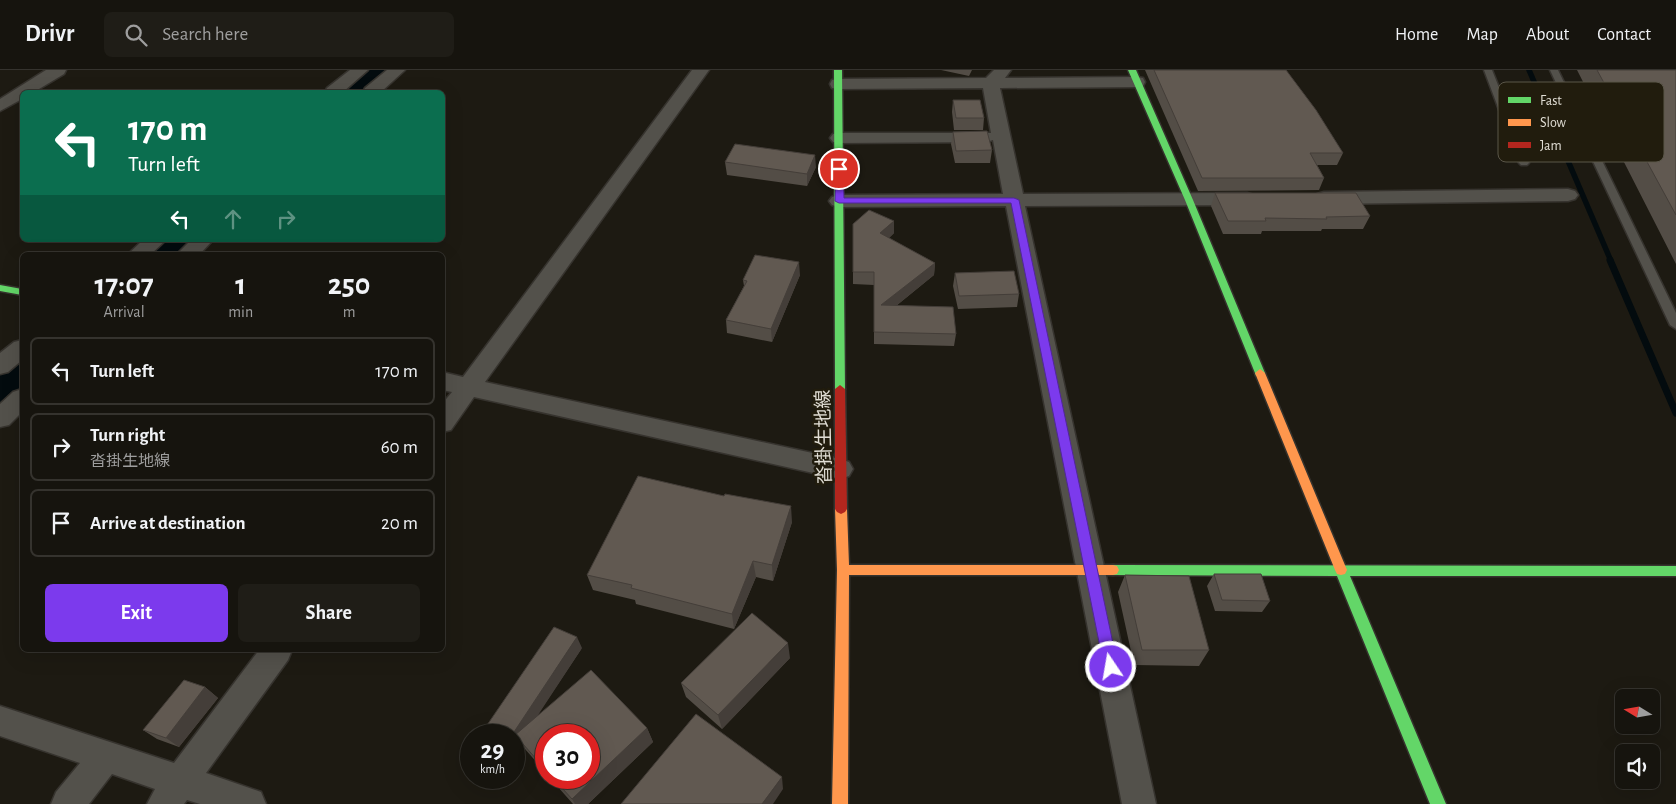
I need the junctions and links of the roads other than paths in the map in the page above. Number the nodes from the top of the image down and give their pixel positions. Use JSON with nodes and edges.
{"nodes":[{"id":1,"x":58,"y":70,"type":"edge"},
{"id":2,"x":360,"y":70,"type":"edge"},
{"id":3,"x":397,"y":70,"type":"edge"},
{"id":4,"x":701,"y":70,"type":"edge"},
{"id":5,"x":1003,"y":70,"type":"edge"},
{"id":6,"x":1488,"y":70,"type":"edge"},
{"id":7,"x":1554,"y":70,"type":"edge"},
{"id":8,"x":1134,"y":76,"type":"edge"},
{"id":9,"x":838,"y":77,"type":"edge"},
{"id":10,"x":1560,"y":82,"type":"edge"},
{"id":11,"x":990,"y":83,"type":"junction"},
{"id":12,"x":26,"y":90,"type":"edge"},
{"id":13,"x":335,"y":90,"type":"edge"},
{"id":14,"x":373,"y":90,"type":"edge"},
{"id":15,"x":20,"y":94,"type":"edge"},
{"id":16,"x":1498,"y":96,"type":"edge"},
{"id":17,"x":0,"y":106,"type":"edge"},
{"id":18,"x":839,"y":138,"type":"junction"},
{"id":19,"x":1001,"y":138,"type":"junction"},
{"id":20,"x":1598,"y":162,"type":"edge"},
{"id":21,"x":1568,"y":195,"type":"dead end"},
{"id":22,"x":1309,"y":198,"type":"edge"},
{"id":23,"x":1269,"y":199,"type":"edge"},
{"id":24,"x":1014,"y":200,"type":"junction"},
{"id":25,"x":1189,"y":200,"type":"junction"},
{"id":26,"x":839,"y":201,"type":"junction"},
{"id":27,"x":154,"y":242,"type":"edge"},
{"id":28,"x":201,"y":242,"type":"edge"},
{"id":29,"x":142,"y":252,"type":"edge"},
{"id":30,"x":189,"y":252,"type":"edge"},
{"id":31,"x":0,"y":288,"type":"edge"},
{"id":32,"x":20,"y":292,"type":"edge"},
{"id":33,"x":1676,"y":325,"type":"edge"},
{"id":34,"x":20,"y":350,"type":"edge"},
{"id":35,"x":0,"y":366,"type":"edge"},
{"id":36,"x":445,"y":382,"type":"edge"},
{"id":37,"x":469,"y":386,"type":"junction"},
{"id":38,"x":20,"y":400,"type":"edge"},
{"id":39,"x":0,"y":418,"type":"edge"},
{"id":40,"x":445,"y":419,"type":"edge"},
{"id":41,"x":840,"y":469,"type":"junction"},
{"id":42,"x":843,"y":570,"type":"junction"},
{"id":43,"x":1091,"y":570,"type":"junction"},
{"id":44,"x":1340,"y":570,"type":"junction"},
{"id":45,"x":1676,"y":571,"type":"edge"},
{"id":46,"x":276,"y":652,"type":"edge"},
{"id":47,"x":0,"y":721,"type":"edge"},
{"id":48,"x":105,"y":756,"type":"junction"},
{"id":49,"x":172,"y":793,"type":"edge"},
{"id":50,"x":68,"y":804,"type":"edge"},
{"id":51,"x":249,"y":804,"type":"edge"},
{"id":52,"x":840,"y":804,"type":"edge"},
{"id":53,"x":1139,"y":804,"type":"edge"},
{"id":54,"x":1438,"y":804,"type":"edge"}],
"edges":[{"from":1,"to":12,"type":"street"},
{"from":2,"to":13,"type":"street"},
{"from":3,"to":14,"type":"street"},
{"from":4,"to":37,"type":"street"},
{"from":5,"to":11,"type":"street"},
{"from":6,"to":16,"type":"lane"},
{"from":7,"to":10,"type":"lane"},
{"from":8,"to":11,"type":"street"},
{"from":8,"to":25,"type":"street"},
{"from":9,"to":11,"type":"street"},
{"from":9,"to":18,"type":"street","name":"沓掛生地線"},
{"from":11,"to":19,"type":"street"},
{"from":15,"to":17,"type":"street"},
{"from":18,"to":19,"type":"street"},
{"from":18,"to":26,"type":"street","name":"沓掛生地線"},
{"from":19,"to":24,"type":"street"},
{"from":20,"to":33,"type":"lane"},
{"from":21,"to":22,"type":"street"},
{"from":23,"to":25,"type":"street"},
{"from":24,"to":25,"type":"street"},
{"from":24,"to":26,"type":"street"},
{"from":24,"to":43,"type":"street"},
{"from":25,"to":44,"type":"street"},
{"from":26,"to":41,"type":"street","name":"沓掛生地線"},
{"from":27,"to":29,"type":"street"},
{"from":28,"to":30,"type":"street"},
{"from":31,"to":32,"type":"street"},
{"from":34,"to":35,"type":"street"},
{"from":36,"to":37,"type":"street"},
{"from":37,"to":40,"type":"street"},
{"from":37,"to":41,"type":"street"},
{"from":38,"to":39,"type":"street"},
{"from":41,"to":42,"type":"street","name":"沓掛生地線"},
{"from":42,"to":43,"type":"street"},
{"from":42,"to":52,"type":"street","name":"沓掛生地線"},
{"from":43,"to":44,"type":"street"},
{"from":43,"to":53,"type":"street"},
{"from":44,"to":45,"type":"street"},
{"from":44,"to":54,"type":"street"},
{"from":46,"to":49,"type":"street"},
{"from":47,"to":48,"type":"street"},
{"from":48,"to":49,"type":"street"},
{"from":48,"to":50,"type":"street"},
{"from":49,"to":51,"type":"street"}]}
